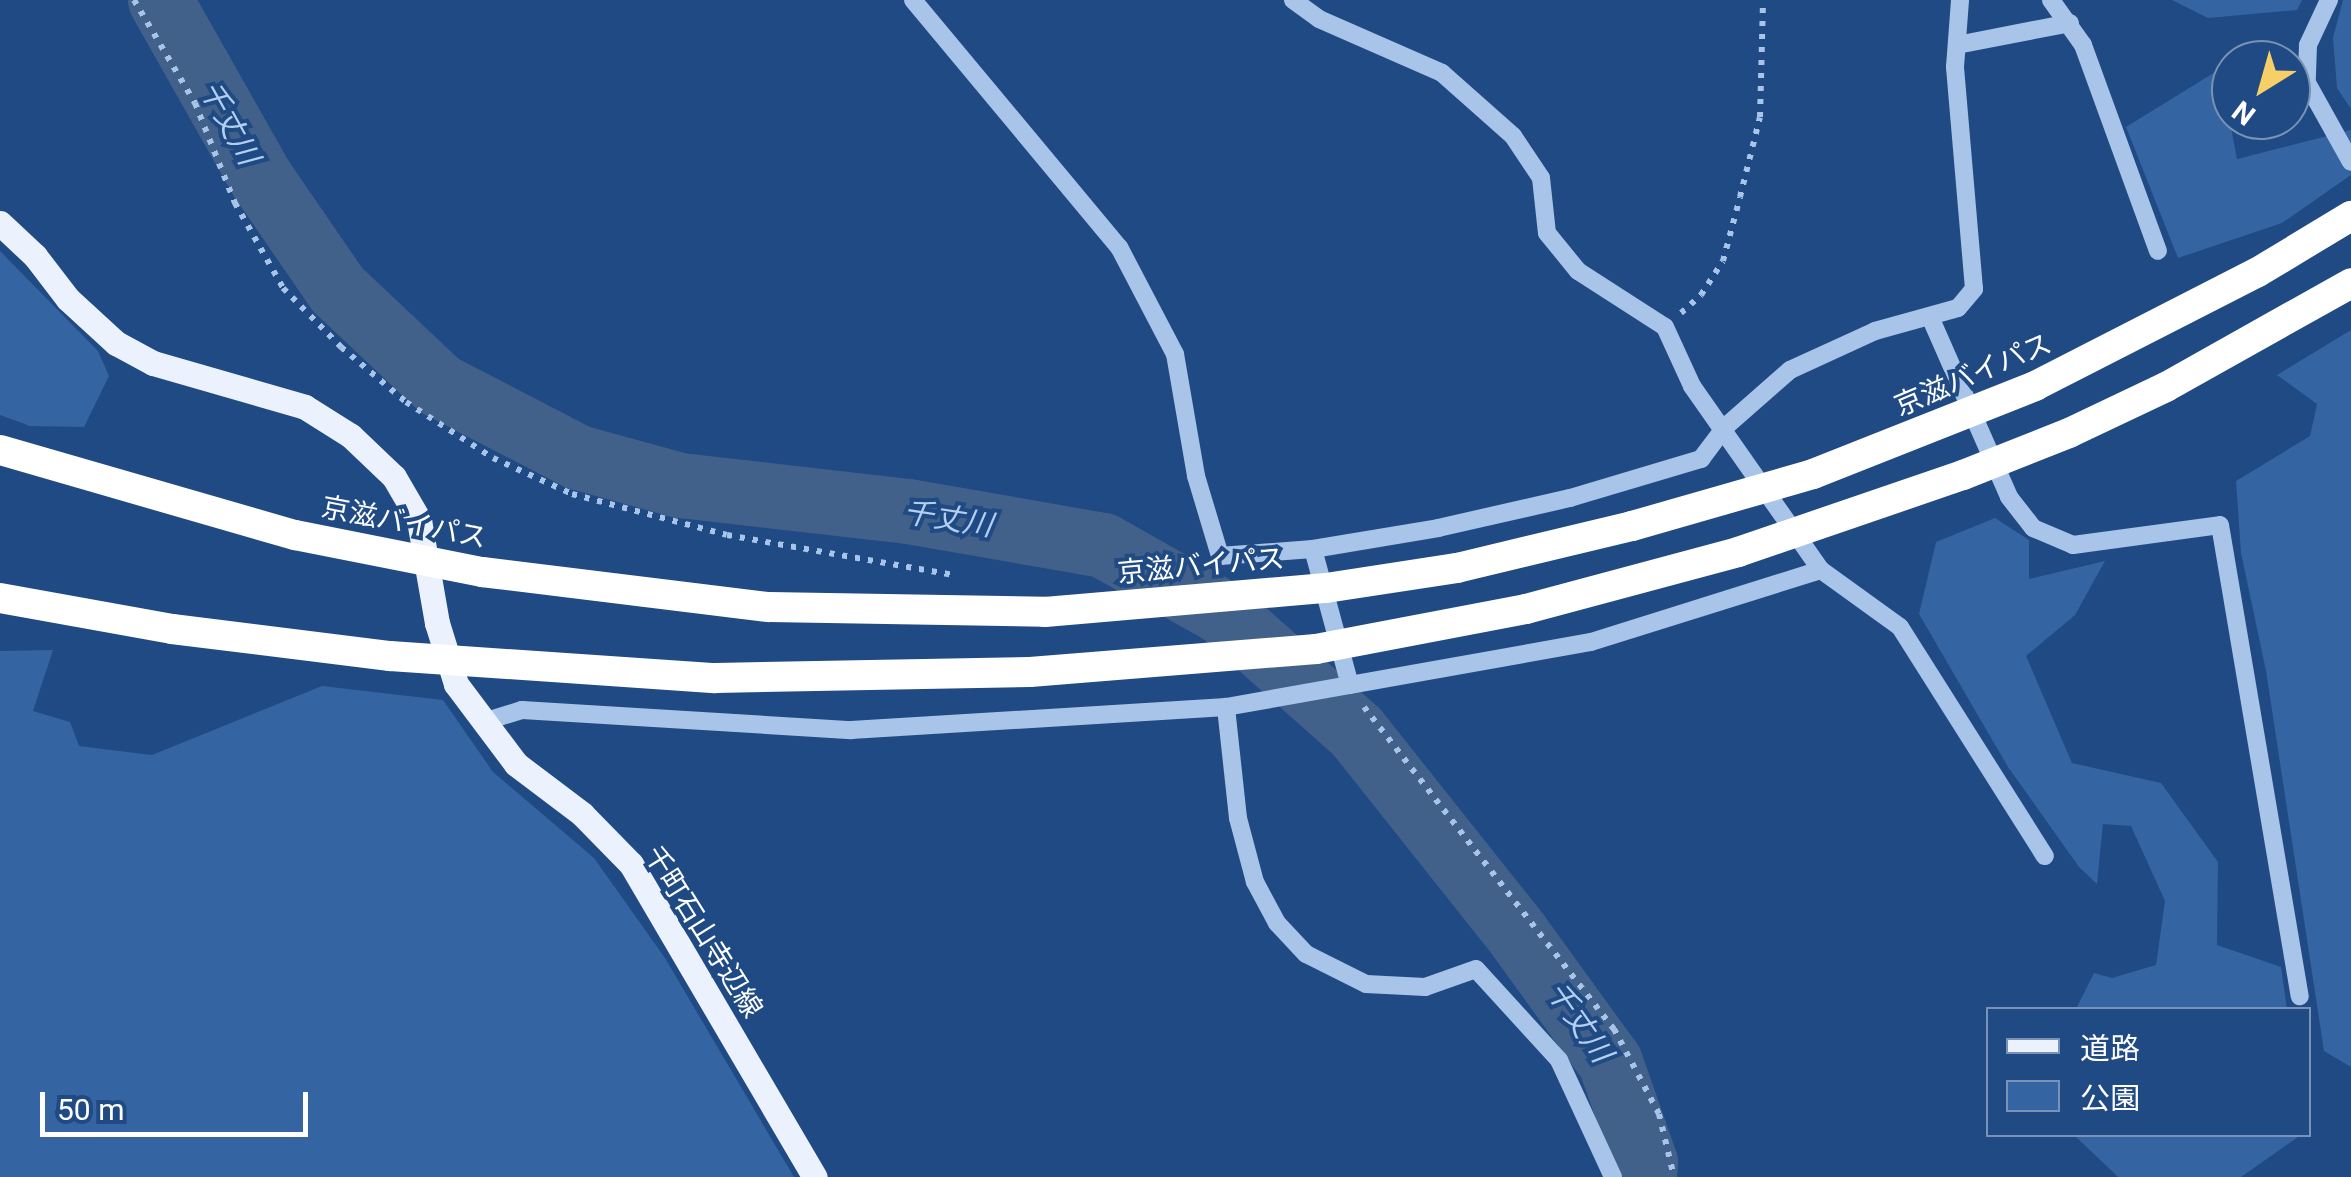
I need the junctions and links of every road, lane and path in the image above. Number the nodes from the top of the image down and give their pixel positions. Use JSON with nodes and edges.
{"nodes":[{"id":1,"x":134,"y":0,"type":"edge"},
{"id":2,"x":913,"y":0,"type":"edge"},
{"id":3,"x":1293,"y":0,"type":"edge"},
{"id":4,"x":1762,"y":0,"type":"edge"},
{"id":5,"x":1960,"y":0,"type":"edge"},
{"id":6,"x":2051,"y":0,"type":"edge"},
{"id":7,"x":2329,"y":0,"type":"edge"},
{"id":8,"x":2070,"y":24,"type":"junction"},
{"id":9,"x":1957,"y":45,"type":"junction"},
{"id":10,"x":2351,"y":162,"type":"edge"},
{"id":11,"x":2351,"y":216,"type":"edge"},
{"id":12,"x":0,"y":223,"type":"edge"},
{"id":13,"x":2158,"y":251,"type":"dead end"},
{"id":14,"x":2351,"y":283,"type":"edge"},
{"id":15,"x":1931,"y":319,"type":"junction"},
{"id":16,"x":1666,"y":328,"type":"junction"},
{"id":17,"x":1724,"y":428,"type":"junction"},
{"id":18,"x":0,"y":450,"type":"edge"},
{"id":19,"x":1313,"y":549,"type":"junction"},
{"id":20,"x":1821,"y":570,"type":"junction"},
{"id":21,"x":972,"y":578,"type":"dead end"},
{"id":22,"x":0,"y":598,"type":"edge"},
{"id":23,"x":1350,"y":685,"type":"junction"},
{"id":24,"x":1226,"y":707,"type":"junction"},
{"id":25,"x":482,"y":722,"type":"junction"},
{"id":26,"x":2045,"y":856,"type":"dead end"},
{"id":27,"x":2300,"y":996,"type":"dead end"},
{"id":28,"x":815,"y":1177,"type":"edge"},
{"id":29,"x":1612,"y":1177,"type":"edge"},
{"id":30,"x":1674,"y":1177,"type":"edge"}],
"edges":[{"from":1,"to":21,"type":"path"},
{"from":2,"to":19,"type":"street"},
{"from":3,"to":16,"type":"street"},
{"from":4,"to":16,"type":"path"},
{"from":5,"to":9,"type":"street"},
{"from":6,"to":8,"type":"street"},
{"from":7,"to":10,"type":"street"},
{"from":8,"to":9,"type":"street"},
{"from":8,"to":13,"type":"street"},
{"from":9,"to":15,"type":"street"},
{"from":11,"to":18,"type":"highway","name":"京滋バイパス","bridge":true},
{"from":12,"to":25,"type":"main road","name":"千町石山寺辺線"},
{"from":14,"to":22,"type":"highway","bridge":true},
{"from":15,"to":17,"type":"street"},
{"from":15,"to":27,"type":"street"},
{"from":16,"to":17,"type":"street"},
{"from":17,"to":19,"type":"street"},
{"from":17,"to":20,"type":"street"},
{"from":19,"to":23,"type":"street"},
{"from":20,"to":23,"type":"street"},
{"from":20,"to":26,"type":"street"},
{"from":23,"to":24,"type":"street"},
{"from":23,"to":30,"type":"path"},
{"from":24,"to":25,"type":"street"},
{"from":24,"to":29,"type":"street"},
{"from":25,"to":28,"type":"main road","name":"千町石山寺辺線"}]}
